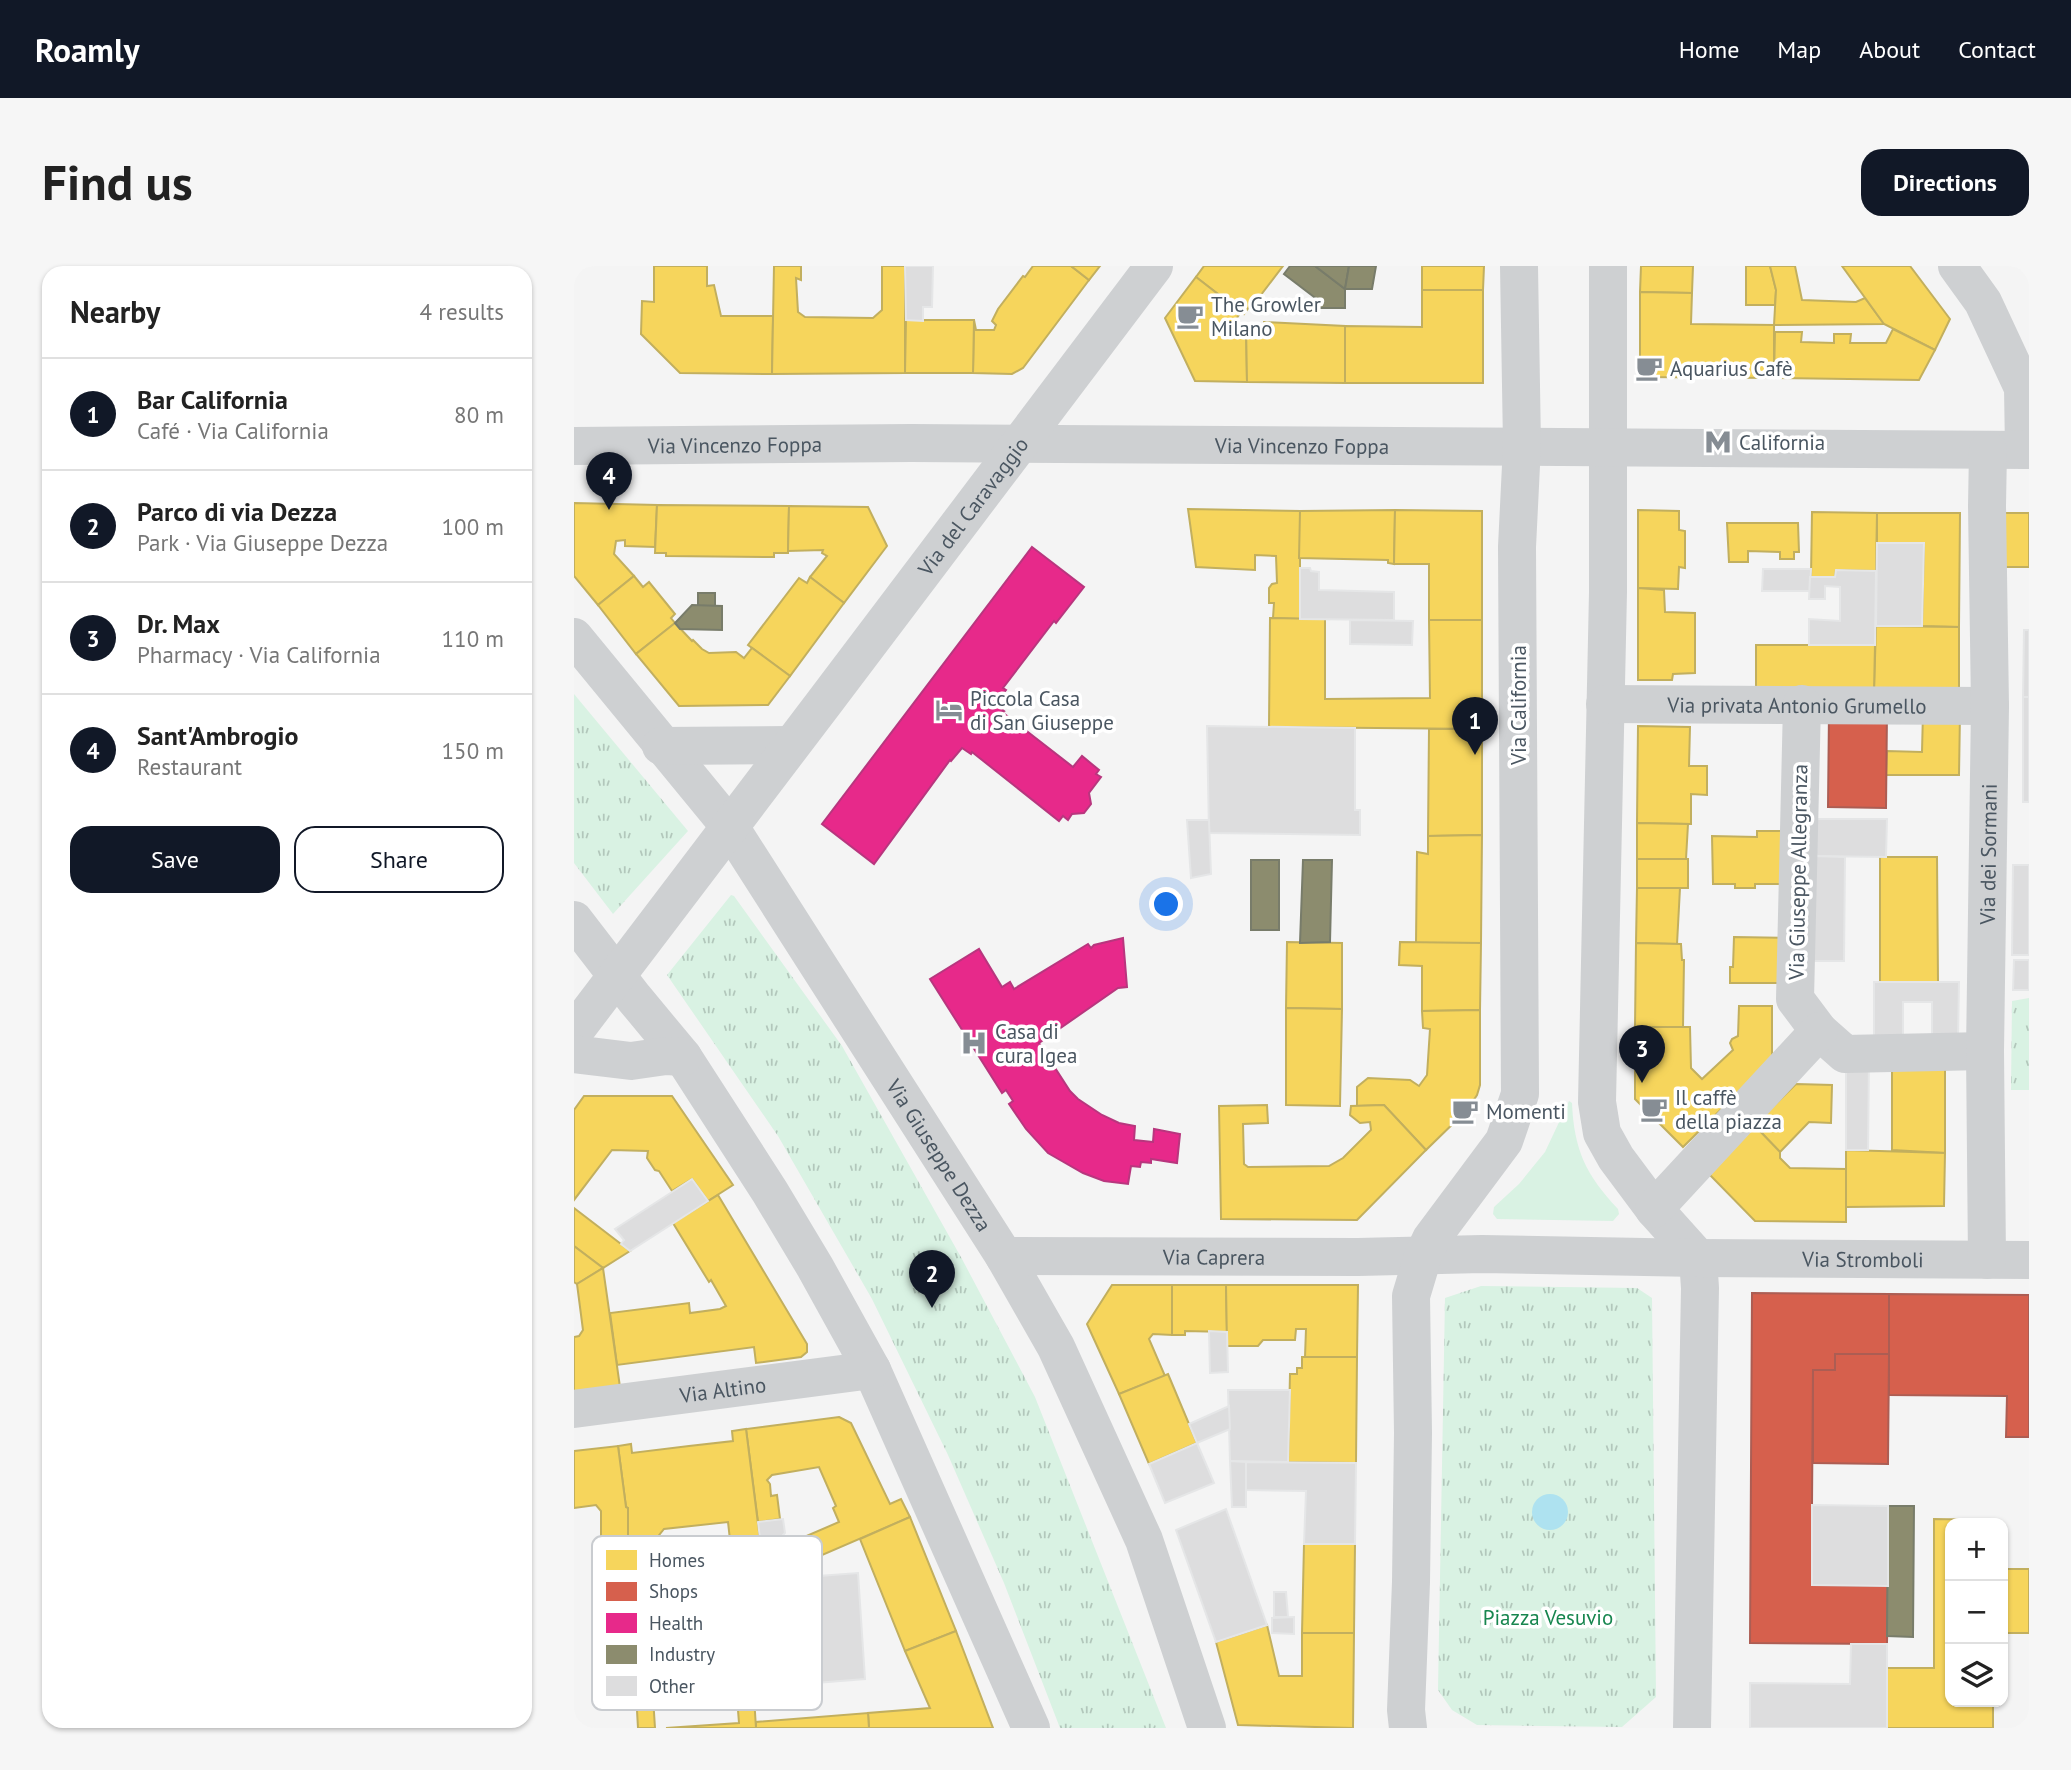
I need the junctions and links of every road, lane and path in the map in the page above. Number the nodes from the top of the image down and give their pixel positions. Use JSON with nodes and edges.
{"nodes":[{"id":1,"x":1154,"y":266,"type":"edge"},
{"id":2,"x":1519,"y":266,"type":"edge"},
{"id":3,"x":1608,"y":266,"type":"edge"},
{"id":4,"x":1957,"y":266,"type":"edge"},
{"id":5,"x":1020,"y":444,"type":"junction"},
{"id":6,"x":574,"y":446,"type":"edge"},
{"id":7,"x":1522,"y":446,"type":"junction"},
{"id":8,"x":1609,"y":448,"type":"junction"},
{"id":9,"x":2014,"y":450,"type":"edge"},
{"id":10,"x":574,"y":637,"type":"edge"},
{"id":11,"x":1605,"y":704,"type":"junction"},
{"id":12,"x":1802,"y":704,"type":"junction"},
{"id":13,"x":1990,"y":706,"type":"junction"},
{"id":14,"x":790,"y":745,"type":"junction"},
{"id":15,"x":661,"y":746,"type":"junction"},
{"id":16,"x":730,"y":827,"type":"junction"},
{"id":17,"x":574,"y":920,"type":"edge"},
{"id":18,"x":618,"y":976,"type":"junction"},
{"id":19,"x":1819,"y":1031,"type":"junction"},
{"id":20,"x":574,"y":1032,"type":"edge"},
{"id":21,"x":1985,"y":1051,"type":"junction"},
{"id":22,"x":574,"y":1054,"type":"edge"},
{"id":23,"x":683,"y":1057,"type":"junction"},
{"id":24,"x":1654,"y":1209,"type":"junction"},
{"id":25,"x":1004,"y":1256,"type":"junction"},
{"id":26,"x":1423,"y":1256,"type":"junction"},
{"id":27,"x":1698,"y":1258,"type":"junction"},
{"id":28,"x":1987,"y":1260,"type":"junction"},
{"id":29,"x":2029,"y":1260,"type":"edge"},
{"id":30,"x":872,"y":1370,"type":"junction"},
{"id":31,"x":574,"y":1409,"type":"edge"},
{"id":32,"x":1031,"y":1728,"type":"edge"},
{"id":33,"x":1207,"y":1728,"type":"edge"},
{"id":34,"x":1408,"y":1728,"type":"edge"},
{"id":35,"x":1692,"y":1728,"type":"edge"}],
"edges":[{"from":1,"to":5,"type":"street","name":"Via del Caravaggio"},
{"from":2,"to":7,"type":"street","name":"Via California"},
{"from":3,"to":8,"type":"street"},
{"from":4,"to":9,"type":"street","name":"Via dei Sormani"},
{"from":5,"to":6,"type":"street","name":"Via Vincenzo Foppa"},
{"from":5,"to":7,"type":"street","name":"Via Vincenzo Foppa"},
{"from":5,"to":14,"type":"street","name":"Via del Caravaggio"},
{"from":7,"to":8,"type":"street","name":"Via Vincenzo Foppa"},
{"from":7,"to":26,"type":"street","name":"Via California"},
{"from":8,"to":9,"type":"street","name":"Via Vincenzo Foppa"},
{"from":8,"to":11,"type":"street"},
{"from":9,"to":13,"type":"street","name":"Via dei Sormani"},
{"from":10,"to":15,"type":"street","name":"Via Giuseppe Dezza"},
{"from":11,"to":12,"type":"street","name":"Via privata Antonio Grumello"},
{"from":11,"to":24,"type":"street"},
{"from":12,"to":13,"type":"street","name":"Via privata Antonio Grumello"},
{"from":12,"to":19,"type":"street","name":"Via Giuseppe Allegranza"},
{"from":13,"to":21,"type":"street","name":"Via dei Sormani"},
{"from":14,"to":15,"type":"street"},
{"from":14,"to":16,"type":"street","name":"Via del Caravaggio"},
{"from":15,"to":16,"type":"street","name":"Via Giuseppe Dezza"},
{"from":16,"to":18,"type":"street","name":"Via del Caravaggio"},
{"from":16,"to":25,"type":"street","name":"Via Giuseppe Dezza"},
{"from":17,"to":18,"type":"street"},
{"from":18,"to":20,"type":"street","name":"Via del Caravaggio"},
{"from":18,"to":23,"type":"street"},
{"from":19,"to":21,"type":"street","name":"Via Giuseppe Allegranza"},
{"from":19,"to":24,"type":"street"},
{"from":21,"to":28,"type":"street","name":"Via dei Sormani"},
{"from":22,"to":23,"type":"street"},
{"from":23,"to":30,"type":"street"},
{"from":24,"to":27,"type":"street"},
{"from":25,"to":26,"type":"street","name":"Via Caprera"},
{"from":25,"to":33,"type":"street","name":"Via Giuseppe Dezza"},
{"from":26,"to":27,"type":"street"},
{"from":26,"to":34,"type":"street"},
{"from":27,"to":28,"type":"street","name":"Via Stromboli"},
{"from":27,"to":35,"type":"street"},
{"from":28,"to":29,"type":"street","name":"Via Stromboli"},
{"from":30,"to":31,"type":"street","name":"Via Altino"},
{"from":30,"to":32,"type":"street"}]}
